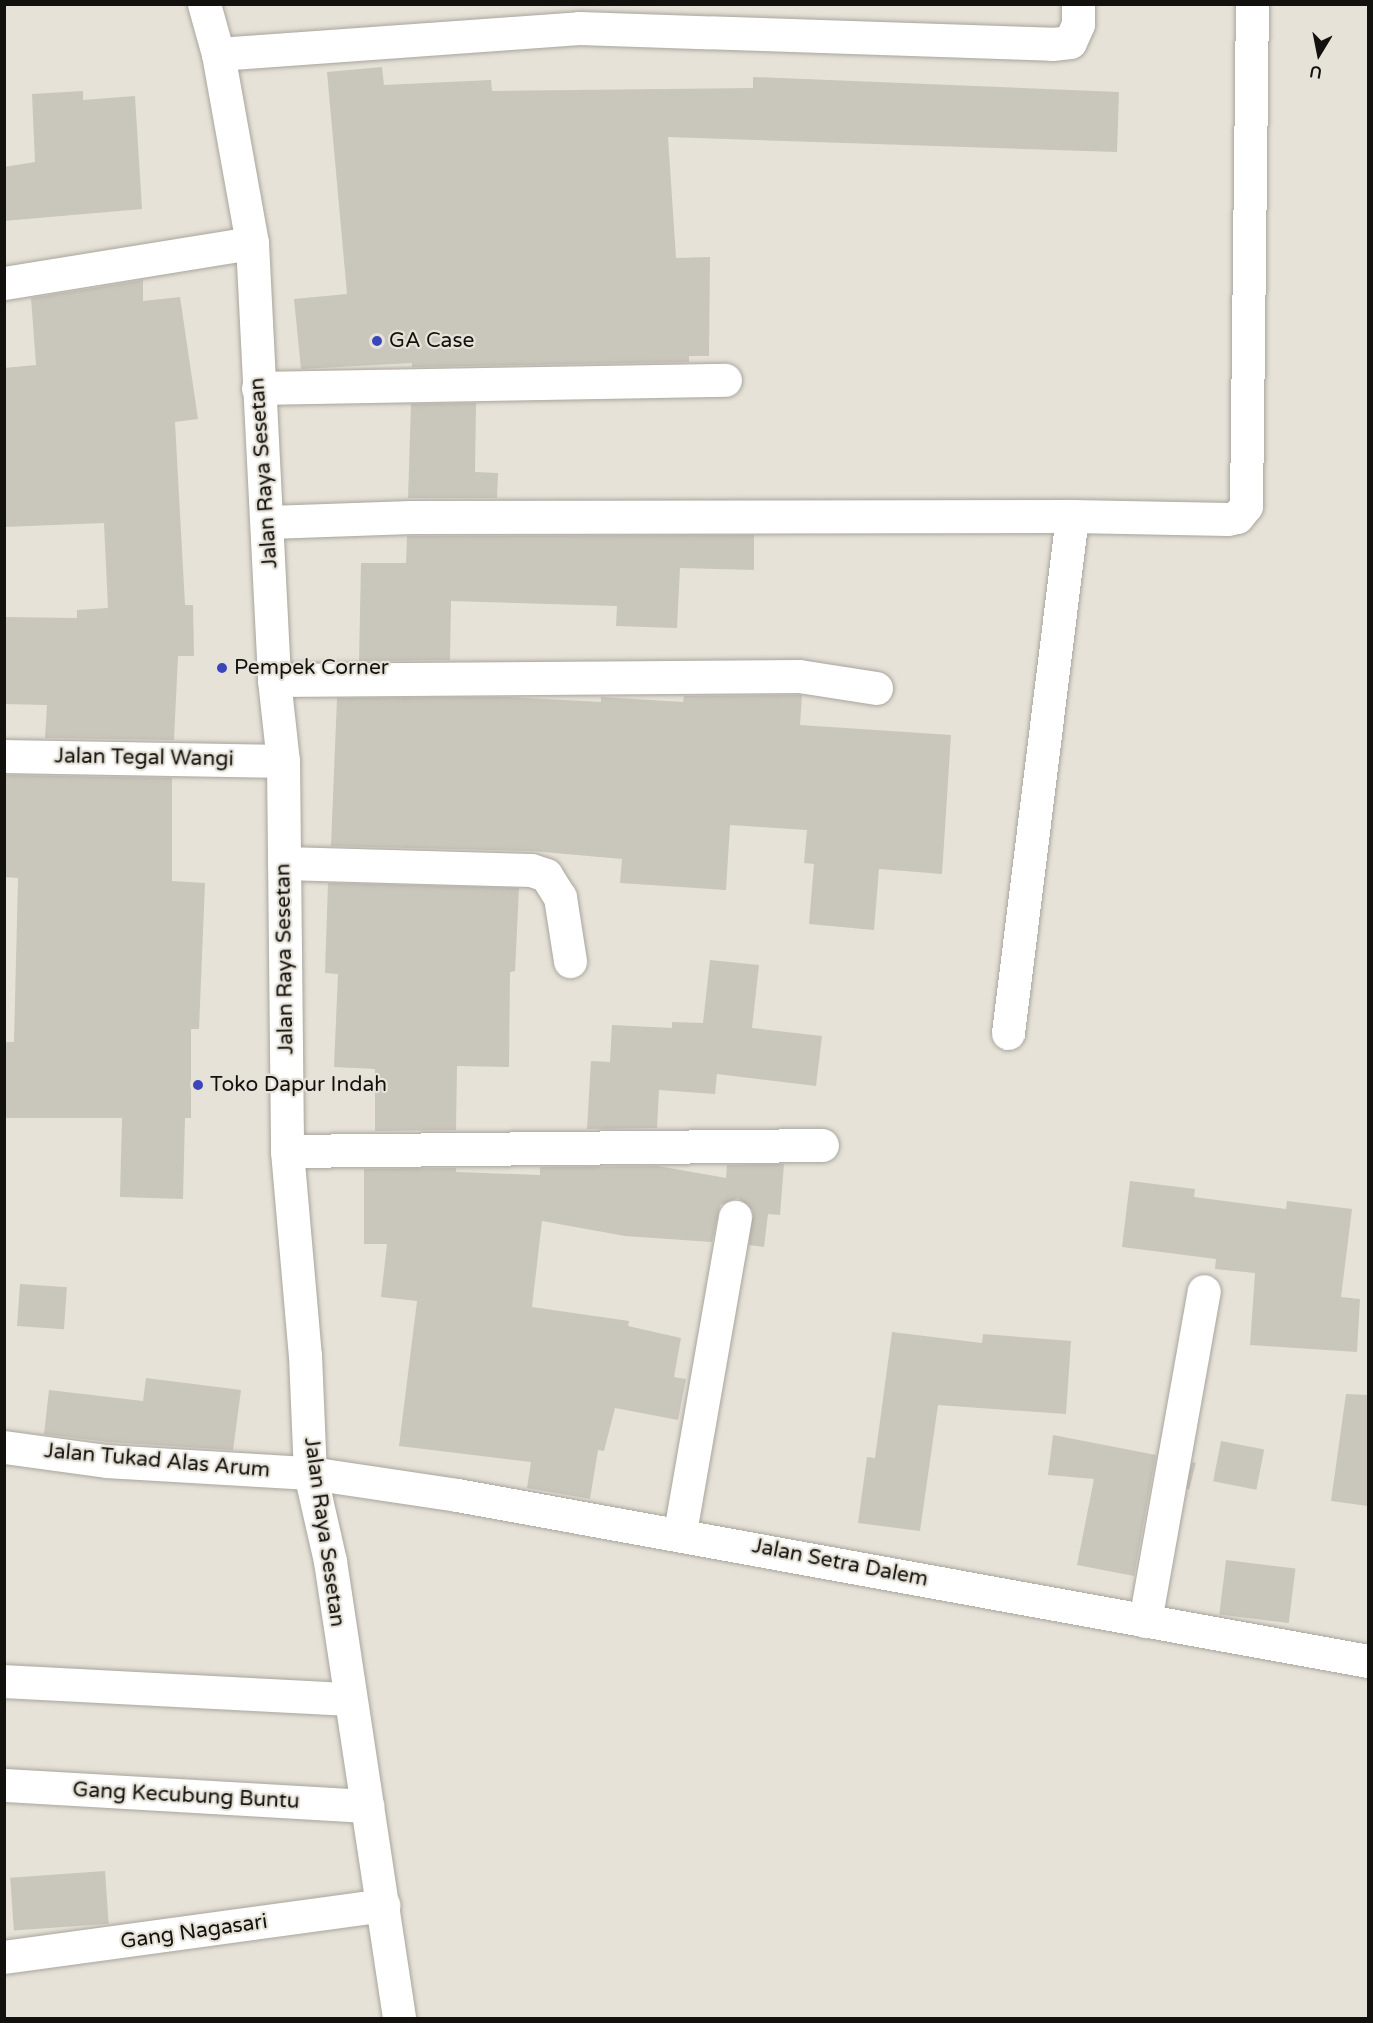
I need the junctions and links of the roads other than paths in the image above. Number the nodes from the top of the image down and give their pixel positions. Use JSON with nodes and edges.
{"nodes":[{"id":1,"x":204,"y":4,"type":"edge"},
{"id":2,"x":1078,"y":4,"type":"edge"},
{"id":3,"x":1252,"y":4,"type":"edge"},
{"id":4,"x":218,"y":54,"type":"junction"},
{"id":5,"x":252,"y":243,"type":"junction"},
{"id":6,"x":4,"y":283,"type":"edge"},
{"id":7,"x":725,"y":380,"type":"dead end"},
{"id":8,"x":258,"y":388,"type":"junction"},
{"id":9,"x":1072,"y":516,"type":"junction"},
{"id":10,"x":269,"y":522,"type":"junction"},
{"id":11,"x":274,"y":680,"type":"junction"},
{"id":12,"x":876,"y":688,"type":"dead end"},
{"id":13,"x":4,"y":756,"type":"edge"},
{"id":14,"x":283,"y":761,"type":"junction"},
{"id":15,"x":284,"y":863,"type":"junction"},
{"id":16,"x":570,"y":961,"type":"dead end"},
{"id":17,"x":1008,"y":1033,"type":"dead end"},
{"id":18,"x":822,"y":1145,"type":"dead end"},
{"id":19,"x":287,"y":1151,"type":"junction"},
{"id":20,"x":735,"y":1217,"type":"dead end"},
{"id":21,"x":1204,"y":1291,"type":"dead end"},
{"id":22,"x":4,"y":1447,"type":"edge"},
{"id":23,"x":310,"y":1473,"type":"junction"},
{"id":24,"x":680,"y":1532,"type":"junction"},
{"id":25,"x":1145,"y":1621,"type":"junction"},
{"id":26,"x":1368,"y":1661,"type":"edge"},
{"id":27,"x":4,"y":1680,"type":"edge"},
{"id":28,"x":348,"y":1700,"type":"junction"},
{"id":29,"x":4,"y":1785,"type":"edge"},
{"id":30,"x":367,"y":1806,"type":"junction"},
{"id":31,"x":383,"y":1905,"type":"junction"},
{"id":32,"x":4,"y":1957,"type":"edge"},
{"id":33,"x":399,"y":2019,"type":"edge"}],
"edges":[{"from":1,"to":4,"type":"street","name":"Jalan Raya Sesetan"},
{"from":2,"to":4,"type":"street"},
{"from":3,"to":9,"type":"street"},
{"from":4,"to":5,"type":"street","name":"Jalan Raya Sesetan"},
{"from":5,"to":6,"type":"street"},
{"from":5,"to":8,"type":"street","name":"Jalan Raya Sesetan"},
{"from":7,"to":8,"type":"street"},
{"from":8,"to":10,"type":"street","name":"Jalan Raya Sesetan"},
{"from":9,"to":10,"type":"street"},
{"from":9,"to":17,"type":"street"},
{"from":10,"to":11,"type":"street","name":"Jalan Raya Sesetan"},
{"from":11,"to":12,"type":"street"},
{"from":11,"to":14,"type":"street","name":"Jalan Raya Sesetan"},
{"from":13,"to":14,"type":"street","name":"Jalan Tegal Wangi"},
{"from":14,"to":15,"type":"street","name":"Jalan Raya Sesetan"},
{"from":15,"to":16,"type":"street"},
{"from":15,"to":19,"type":"street","name":"Jalan Raya Sesetan"},
{"from":18,"to":19,"type":"street"},
{"from":19,"to":23,"type":"street","name":"Jalan Raya Sesetan"},
{"from":20,"to":24,"type":"street"},
{"from":21,"to":25,"type":"street"},
{"from":22,"to":23,"type":"street","name":"Jalan Tukad Alas Arum"},
{"from":23,"to":24,"type":"street","name":"Jalan Setra Dalem"},
{"from":23,"to":28,"type":"street","name":"Jalan Raya Sesetan"},
{"from":24,"to":25,"type":"street","name":"Jalan Setra Dalem"},
{"from":25,"to":26,"type":"street","name":"Jalan Setra Dalem"},
{"from":27,"to":28,"type":"street"},
{"from":28,"to":30,"type":"street","name":"Jalan Raya Sesetan"},
{"from":29,"to":30,"type":"street","name":"Gang Kecubung Buntu"},
{"from":30,"to":31,"type":"street","name":"Jalan Raya Sesetan"},
{"from":31,"to":32,"type":"street","name":"Gang Nagasari"},
{"from":31,"to":33,"type":"street","name":"Jalan Raya Sesetan"}]}
